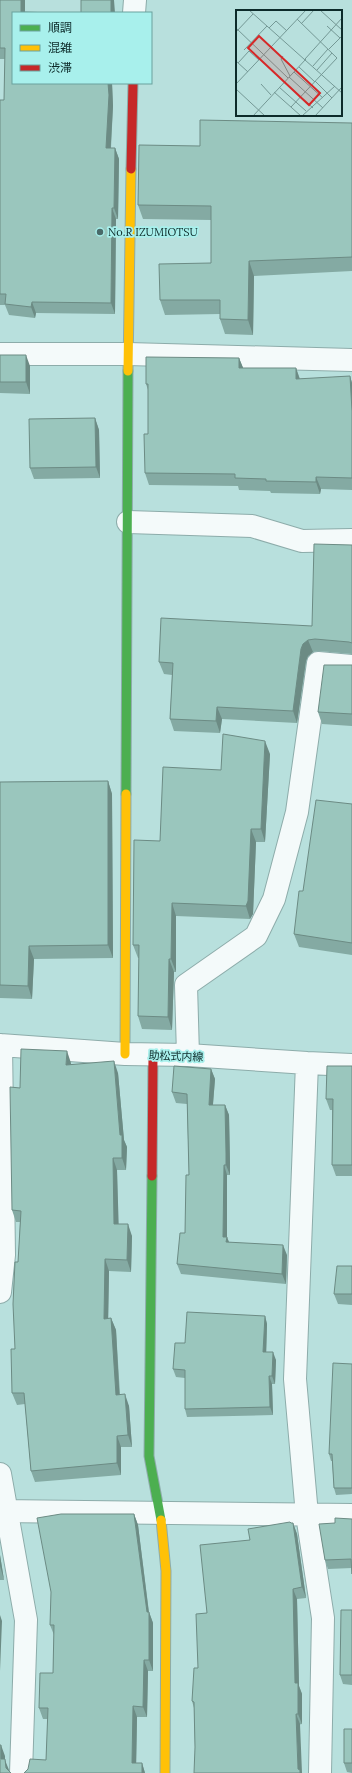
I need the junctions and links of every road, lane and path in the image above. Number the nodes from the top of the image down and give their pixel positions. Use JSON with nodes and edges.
{"nodes":[{"id":1,"x":135,"y":0,"type":"edge"},
{"id":2,"x":134,"y":12,"type":"edge"},
{"id":3,"x":133,"y":84,"type":"edge"},
{"id":4,"x":0,"y":354,"type":"edge"},
{"id":5,"x":128,"y":354,"type":"junction"},
{"id":6,"x":352,"y":360,"type":"edge"},
{"id":7,"x":128,"y":522,"type":"junction"},
{"id":8,"x":352,"y":540,"type":"edge"},
{"id":9,"x":352,"y":666,"type":"edge"},
{"id":10,"x":0,"y":1045,"type":"edge"},
{"id":11,"x":125,"y":1054,"type":"junction"},
{"id":12,"x":152,"y":1055,"type":"junction"},
{"id":13,"x":188,"y":1055,"type":"junction"},
{"id":14,"x":307,"y":1063,"type":"junction"},
{"id":15,"x":352,"y":1064,"type":"edge"},
{"id":16,"x":0,"y":1292,"type":"edge"},
{"id":17,"x":0,"y":1474,"type":"edge"},
{"id":18,"x":3,"y":1511,"type":"edge"},
{"id":19,"x":160,"y":1514,"type":"junction"},
{"id":20,"x":308,"y":1515,"type":"junction"},
{"id":21,"x":352,"y":1515,"type":"edge"},
{"id":22,"x":21,"y":1773,"type":"edge"},
{"id":23,"x":165,"y":1773,"type":"edge"},
{"id":24,"x":320,"y":1773,"type":"edge"}],
"edges":[{"from":1,"to":2,"type":"street"},
{"from":3,"to":5,"type":"street"},
{"from":4,"to":5,"type":"street"},
{"from":5,"to":6,"type":"street"},
{"from":5,"to":7,"type":"street"},
{"from":7,"to":8,"type":"street"},
{"from":7,"to":11,"type":"street"},
{"from":9,"to":13,"type":"street"},
{"from":10,"to":11,"type":"street","name":"助松式内線"},
{"from":10,"to":16,"type":"street"},
{"from":11,"to":12,"type":"street","name":"助松式内線"},
{"from":12,"to":13,"type":"street","name":"助松式内線"},
{"from":12,"to":19,"type":"street"},
{"from":13,"to":14,"type":"street","name":"助松式内線"},
{"from":14,"to":15,"type":"street","name":"助松式内線"},
{"from":14,"to":20,"type":"street"},
{"from":17,"to":18,"type":"street"},
{"from":18,"to":19,"type":"street"},
{"from":18,"to":22,"type":"street"},
{"from":19,"to":20,"type":"street"},
{"from":19,"to":23,"type":"street"},
{"from":20,"to":21,"type":"street"},
{"from":20,"to":24,"type":"street"}]}
